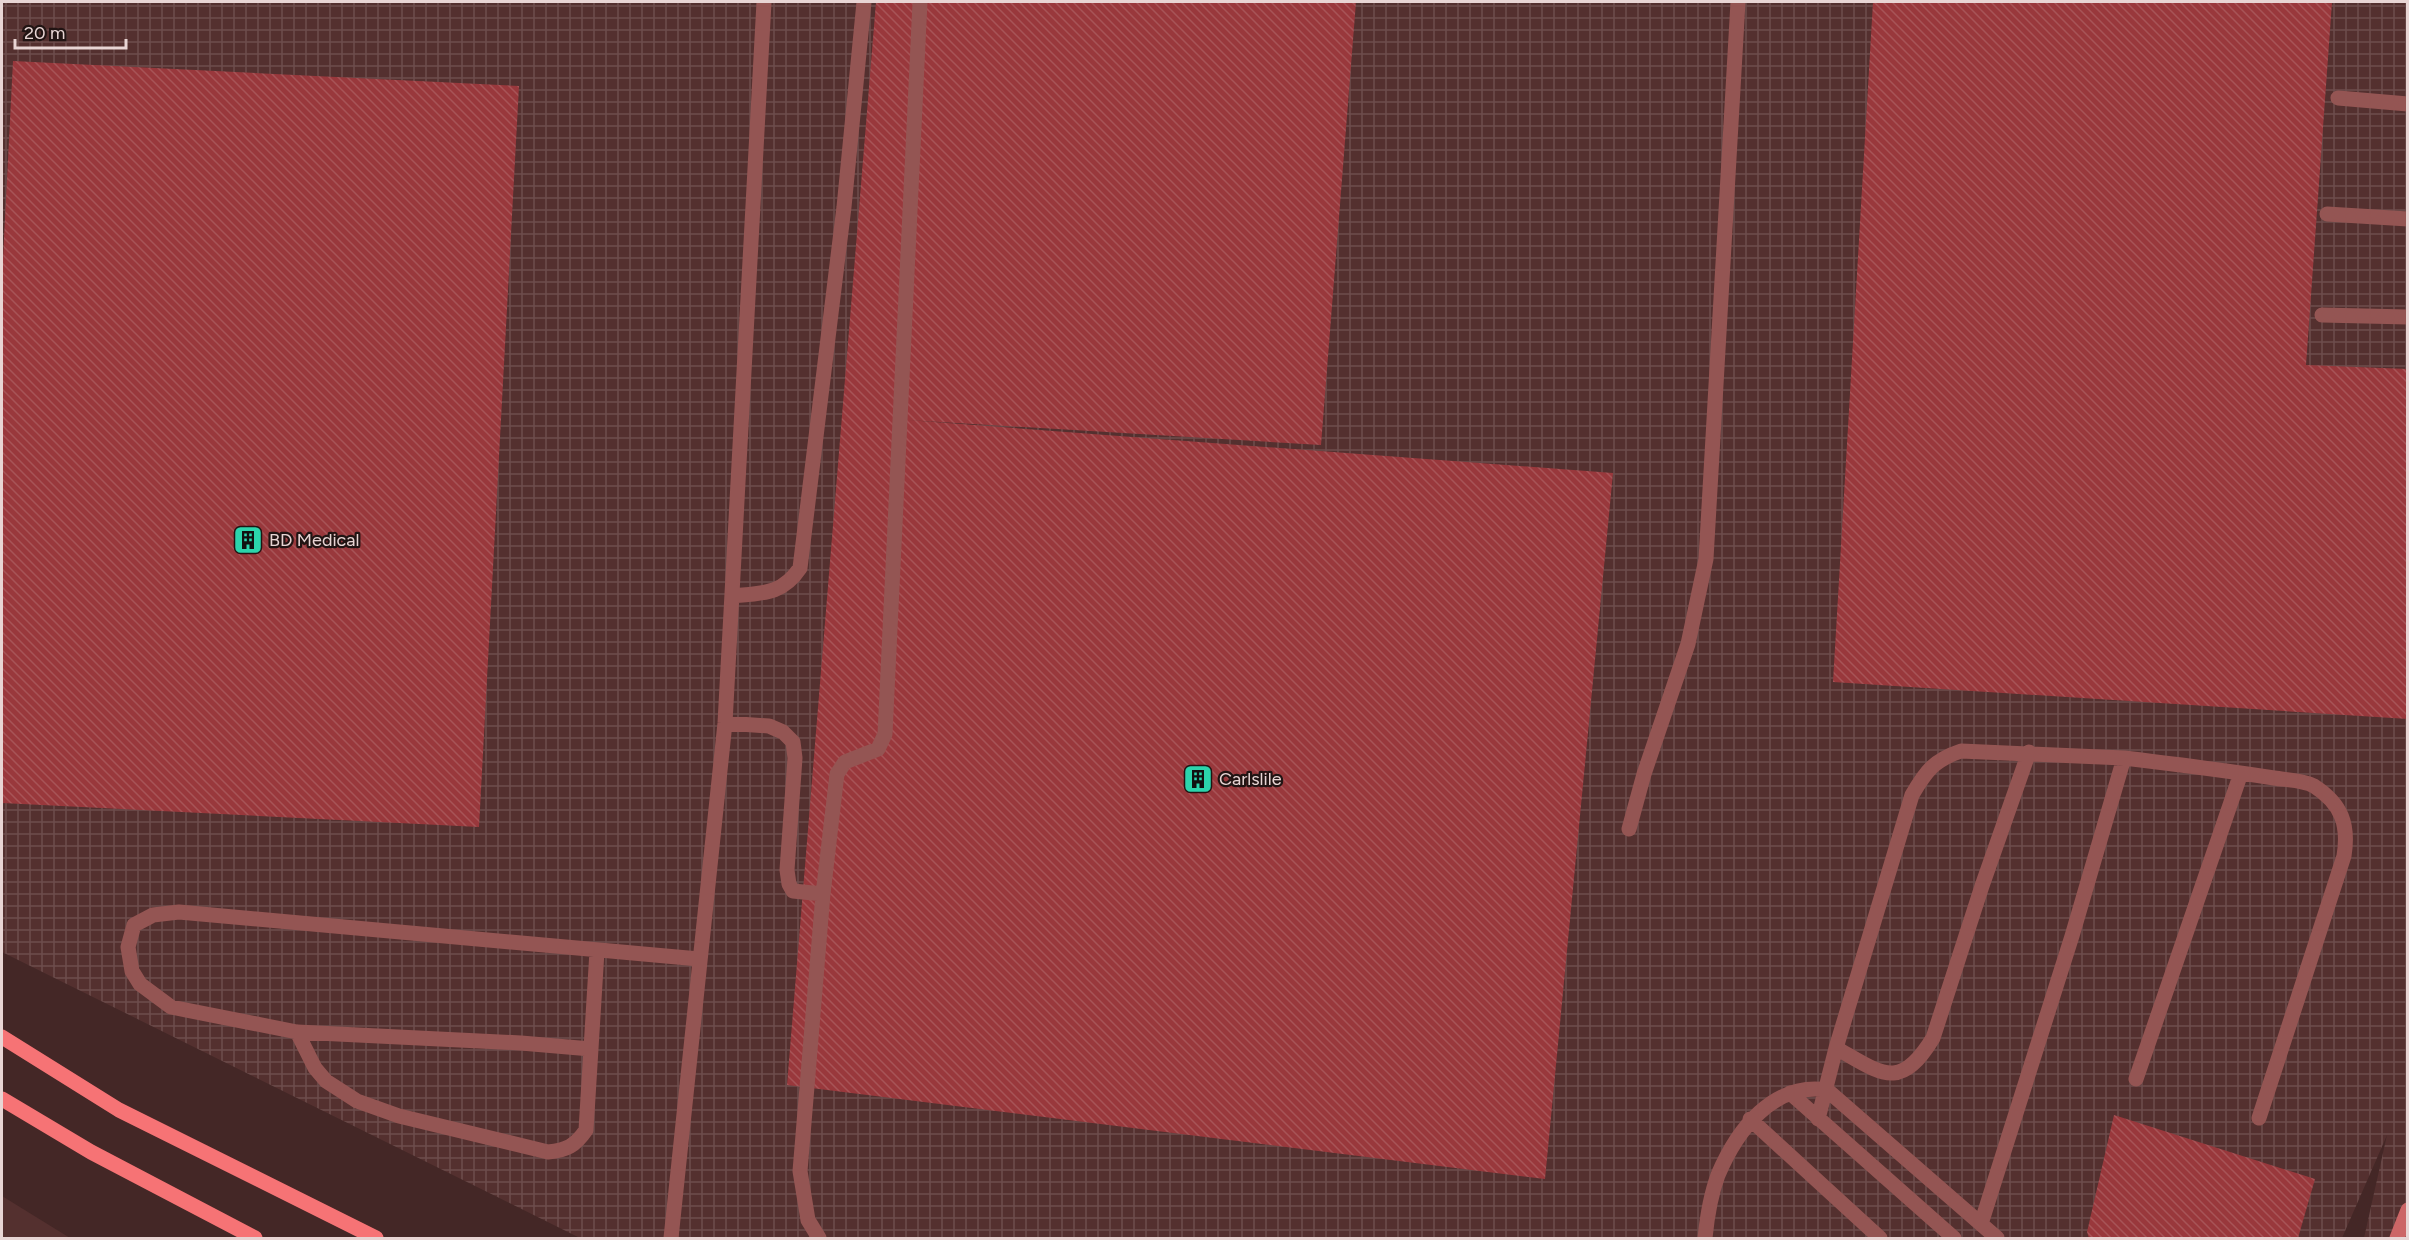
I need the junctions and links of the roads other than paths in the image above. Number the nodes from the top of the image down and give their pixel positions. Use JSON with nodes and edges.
{"nodes":[{"id":1,"x":764,"y":2,"type":"edge"},
{"id":2,"x":864,"y":2,"type":"edge"},
{"id":3,"x":920,"y":2,"type":"edge"},
{"id":4,"x":1738,"y":2,"type":"edge"},
{"id":5,"x":2338,"y":98,"type":"dead end"},
{"id":6,"x":2408,"y":104,"type":"edge"},
{"id":7,"x":2327,"y":214,"type":"dead end"},
{"id":8,"x":2408,"y":219,"type":"edge"},
{"id":9,"x":2322,"y":315,"type":"dead end"},
{"id":10,"x":2408,"y":317,"type":"edge"},
{"id":11,"x":732,"y":596,"type":"junction"},
{"id":12,"x":725,"y":723,"type":"junction"},
{"id":13,"x":2029,"y":752,"type":"junction"},
{"id":14,"x":2124,"y":758,"type":"junction"},
{"id":15,"x":2241,"y":772,"type":"junction"},
{"id":16,"x":1629,"y":829,"type":"dead end"},
{"id":17,"x":823,"y":894,"type":"junction"},
{"id":18,"x":597,"y":951,"type":"junction"},
{"id":19,"x":699,"y":959,"type":"junction"},
{"id":20,"x":297,"y":1032,"type":"junction"},
{"id":21,"x":2,"y":1037,"type":"edge"},
{"id":22,"x":1836,"y":1048,"type":"junction"},
{"id":23,"x":591,"y":1050,"type":"junction"},
{"id":24,"x":2136,"y":1079,"type":"dead end"},
{"id":25,"x":1827,"y":1090,"type":"junction"},
{"id":26,"x":1790,"y":1093,"type":"junction"},
{"id":27,"x":2,"y":1099,"type":"edge"},
{"id":28,"x":2259,"y":1118,"type":"dead end"},
{"id":29,"x":1750,"y":1119,"type":"junction"},
{"id":30,"x":1818,"y":1119,"type":"junction"},
{"id":31,"x":2408,"y":1210,"type":"edge"},
{"id":32,"x":1981,"y":1224,"type":"junction"},
{"id":33,"x":1708,"y":1236,"type":"edge"},
{"id":34,"x":255,"y":1239,"type":"edge"},
{"id":35,"x":376,"y":1239,"type":"edge"},
{"id":36,"x":671,"y":1239,"type":"edge"},
{"id":37,"x":819,"y":1239,"type":"edge"},
{"id":38,"x":1880,"y":1239,"type":"edge"},
{"id":39,"x":1954,"y":1239,"type":"edge"},
{"id":40,"x":1997,"y":1239,"type":"edge"},
{"id":41,"x":2397,"y":1239,"type":"edge"}],
"edges":[{"from":1,"to":11,"type":"lane"},
{"from":2,"to":11,"type":"lane"},
{"from":3,"to":17,"type":"lane"},
{"from":4,"to":16,"type":"lane"},
{"from":5,"to":6,"type":"lane"},
{"from":7,"to":8,"type":"lane"},
{"from":9,"to":10,"type":"lane"},
{"from":11,"to":12,"type":"lane"},
{"from":12,"to":17,"type":"lane"},
{"from":12,"to":19,"type":"lane"},
{"from":13,"to":14,"type":"lane"},
{"from":13,"to":22,"type":"lane"},
{"from":13,"to":22,"type":"lane"},
{"from":14,"to":15,"type":"lane"},
{"from":14,"to":32,"type":"lane"},
{"from":15,"to":24,"type":"lane"},
{"from":15,"to":28,"type":"lane"},
{"from":17,"to":37,"type":"lane"},
{"from":18,"to":19,"type":"lane"},
{"from":18,"to":20,"type":"lane"},
{"from":18,"to":23,"type":"lane"},
{"from":19,"to":36,"type":"lane"},
{"from":20,"to":23,"type":"lane"},
{"from":20,"to":23,"type":"lane"},
{"from":21,"to":35,"type":"main road"},
{"from":22,"to":25,"type":"lane"},
{"from":25,"to":26,"type":"lane"},
{"from":25,"to":30,"type":"lane"},
{"from":25,"to":32,"type":"lane"},
{"from":26,"to":29,"type":"lane"},
{"from":26,"to":30,"type":"lane"},
{"from":27,"to":34,"type":"main road"},
{"from":29,"to":33,"type":"lane"},
{"from":29,"to":38,"type":"lane"},
{"from":30,"to":39,"type":"lane"},
{"from":31,"to":41,"type":"street"},
{"from":32,"to":40,"type":"lane"}]}
